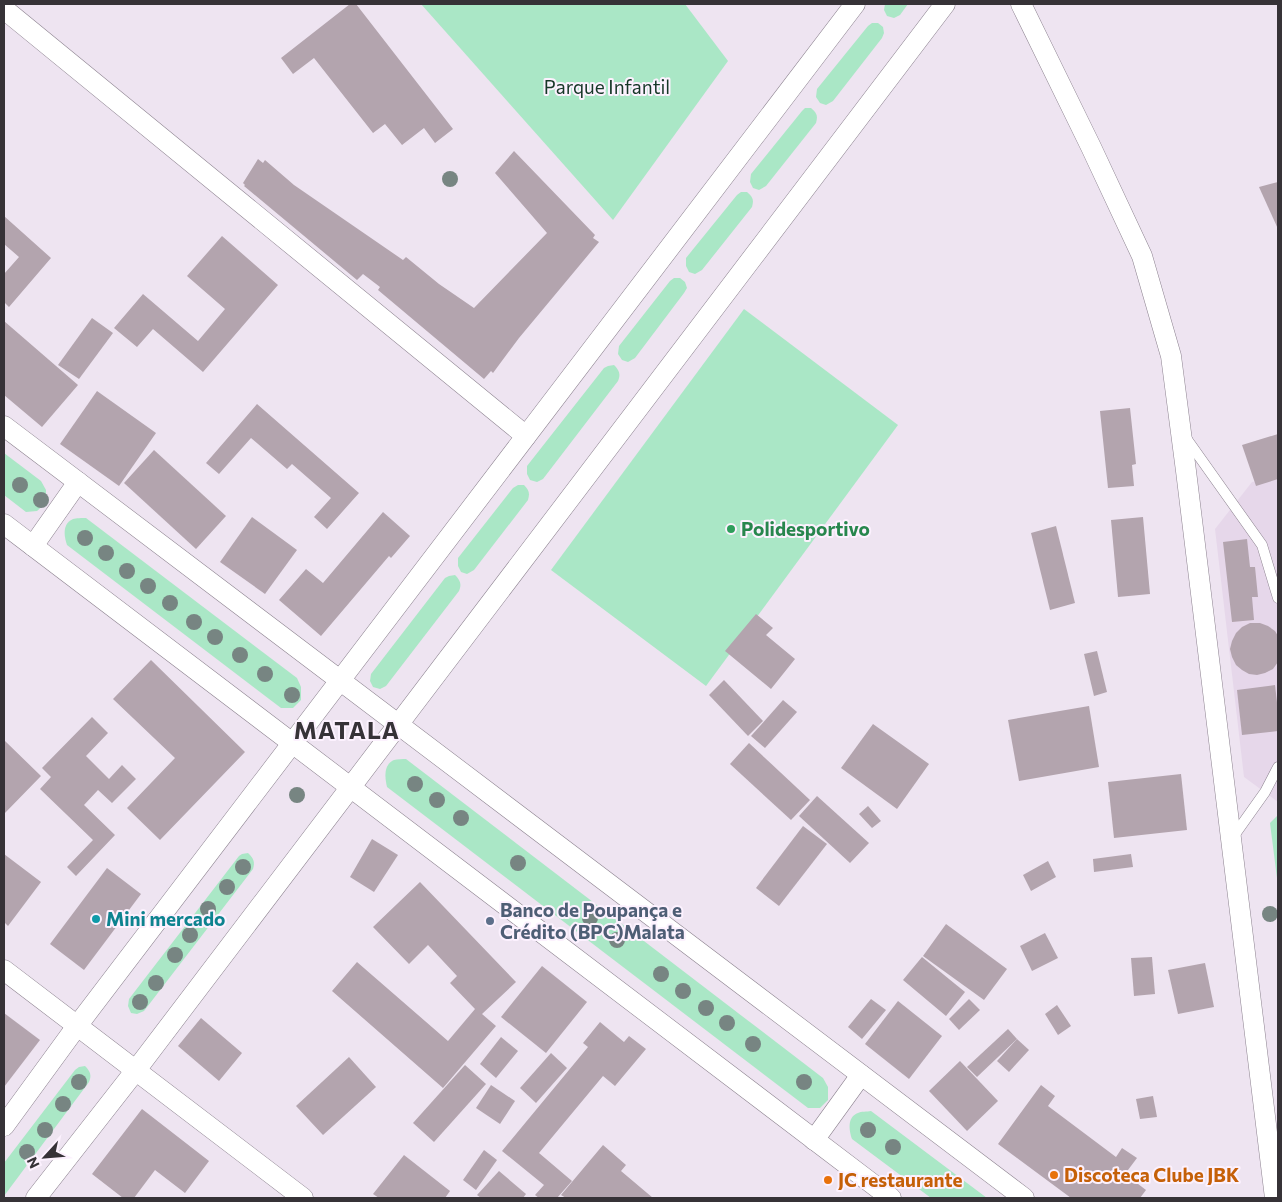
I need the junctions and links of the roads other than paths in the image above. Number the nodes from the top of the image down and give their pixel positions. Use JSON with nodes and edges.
{"nodes":[{"id":1,"x":855,"y":4,"type":"edge"},
{"id":2,"x":945,"y":4,"type":"edge"},
{"id":3,"x":1021,"y":4,"type":"edge"},
{"id":4,"x":4,"y":9,"type":"edge"},
{"id":5,"x":4,"y":426,"type":"edge"},
{"id":6,"x":1181,"y":431,"type":"junction"},
{"id":7,"x":526,"y":436,"type":"junction"},
{"id":8,"x":78,"y":482,"type":"junction"},
{"id":9,"x":4,"y":524,"type":"edge"},
{"id":10,"x":32,"y":546,"type":"junction"},
{"id":11,"x":1278,"y":598,"type":"edge"},
{"id":12,"x":340,"y":680,"type":"junction"},
{"id":13,"x":398,"y":724,"type":"junction"},
{"id":14,"x":292,"y":743,"type":"junction"},
{"id":15,"x":1278,"y":767,"type":"edge"},
{"id":16,"x":350,"y":787,"type":"junction"},
{"id":17,"x":1231,"y":840,"type":"junction"},
{"id":18,"x":4,"y":970,"type":"edge"},
{"id":19,"x":77,"y":1026,"type":"junction"},
{"id":20,"x":136,"y":1070,"type":"junction"},
{"id":21,"x":861,"y":1076,"type":"junction"},
{"id":22,"x":4,"y":1126,"type":"edge"},
{"id":23,"x":814,"y":1140,"type":"junction"},
{"id":24,"x":36,"y":1198,"type":"edge"},
{"id":25,"x":303,"y":1198,"type":"edge"},
{"id":26,"x":891,"y":1198,"type":"edge"},
{"id":27,"x":1024,"y":1198,"type":"edge"},
{"id":28,"x":1275,"y":1198,"type":"edge"}],
"edges":[{"from":1,"to":7,"type":"street"},
{"from":2,"to":13,"type":"street"},
{"from":3,"to":6,"type":"street"},
{"from":4,"to":7,"type":"street"},
{"from":5,"to":8,"type":"street"},
{"from":6,"to":11,"type":"lane"},
{"from":6,"to":17,"type":"street"},
{"from":7,"to":12,"type":"street"},
{"from":8,"to":10,"type":"street"},
{"from":8,"to":12,"type":"street"},
{"from":9,"to":10,"type":"street"},
{"from":10,"to":14,"type":"street"},
{"from":12,"to":13,"type":"street"},
{"from":12,"to":14,"type":"street"},
{"from":13,"to":16,"type":"street"},
{"from":13,"to":21,"type":"street"},
{"from":14,"to":16,"type":"street"},
{"from":14,"to":19,"type":"street"},
{"from":15,"to":17,"type":"lane"},
{"from":16,"to":20,"type":"street"},
{"from":16,"to":23,"type":"street"},
{"from":17,"to":28,"type":"street"},
{"from":18,"to":19,"type":"street"},
{"from":19,"to":20,"type":"street"},
{"from":19,"to":22,"type":"street"},
{"from":20,"to":24,"type":"street"},
{"from":20,"to":25,"type":"street"},
{"from":21,"to":23,"type":"street"},
{"from":21,"to":27,"type":"street"},
{"from":23,"to":26,"type":"street"}]}
